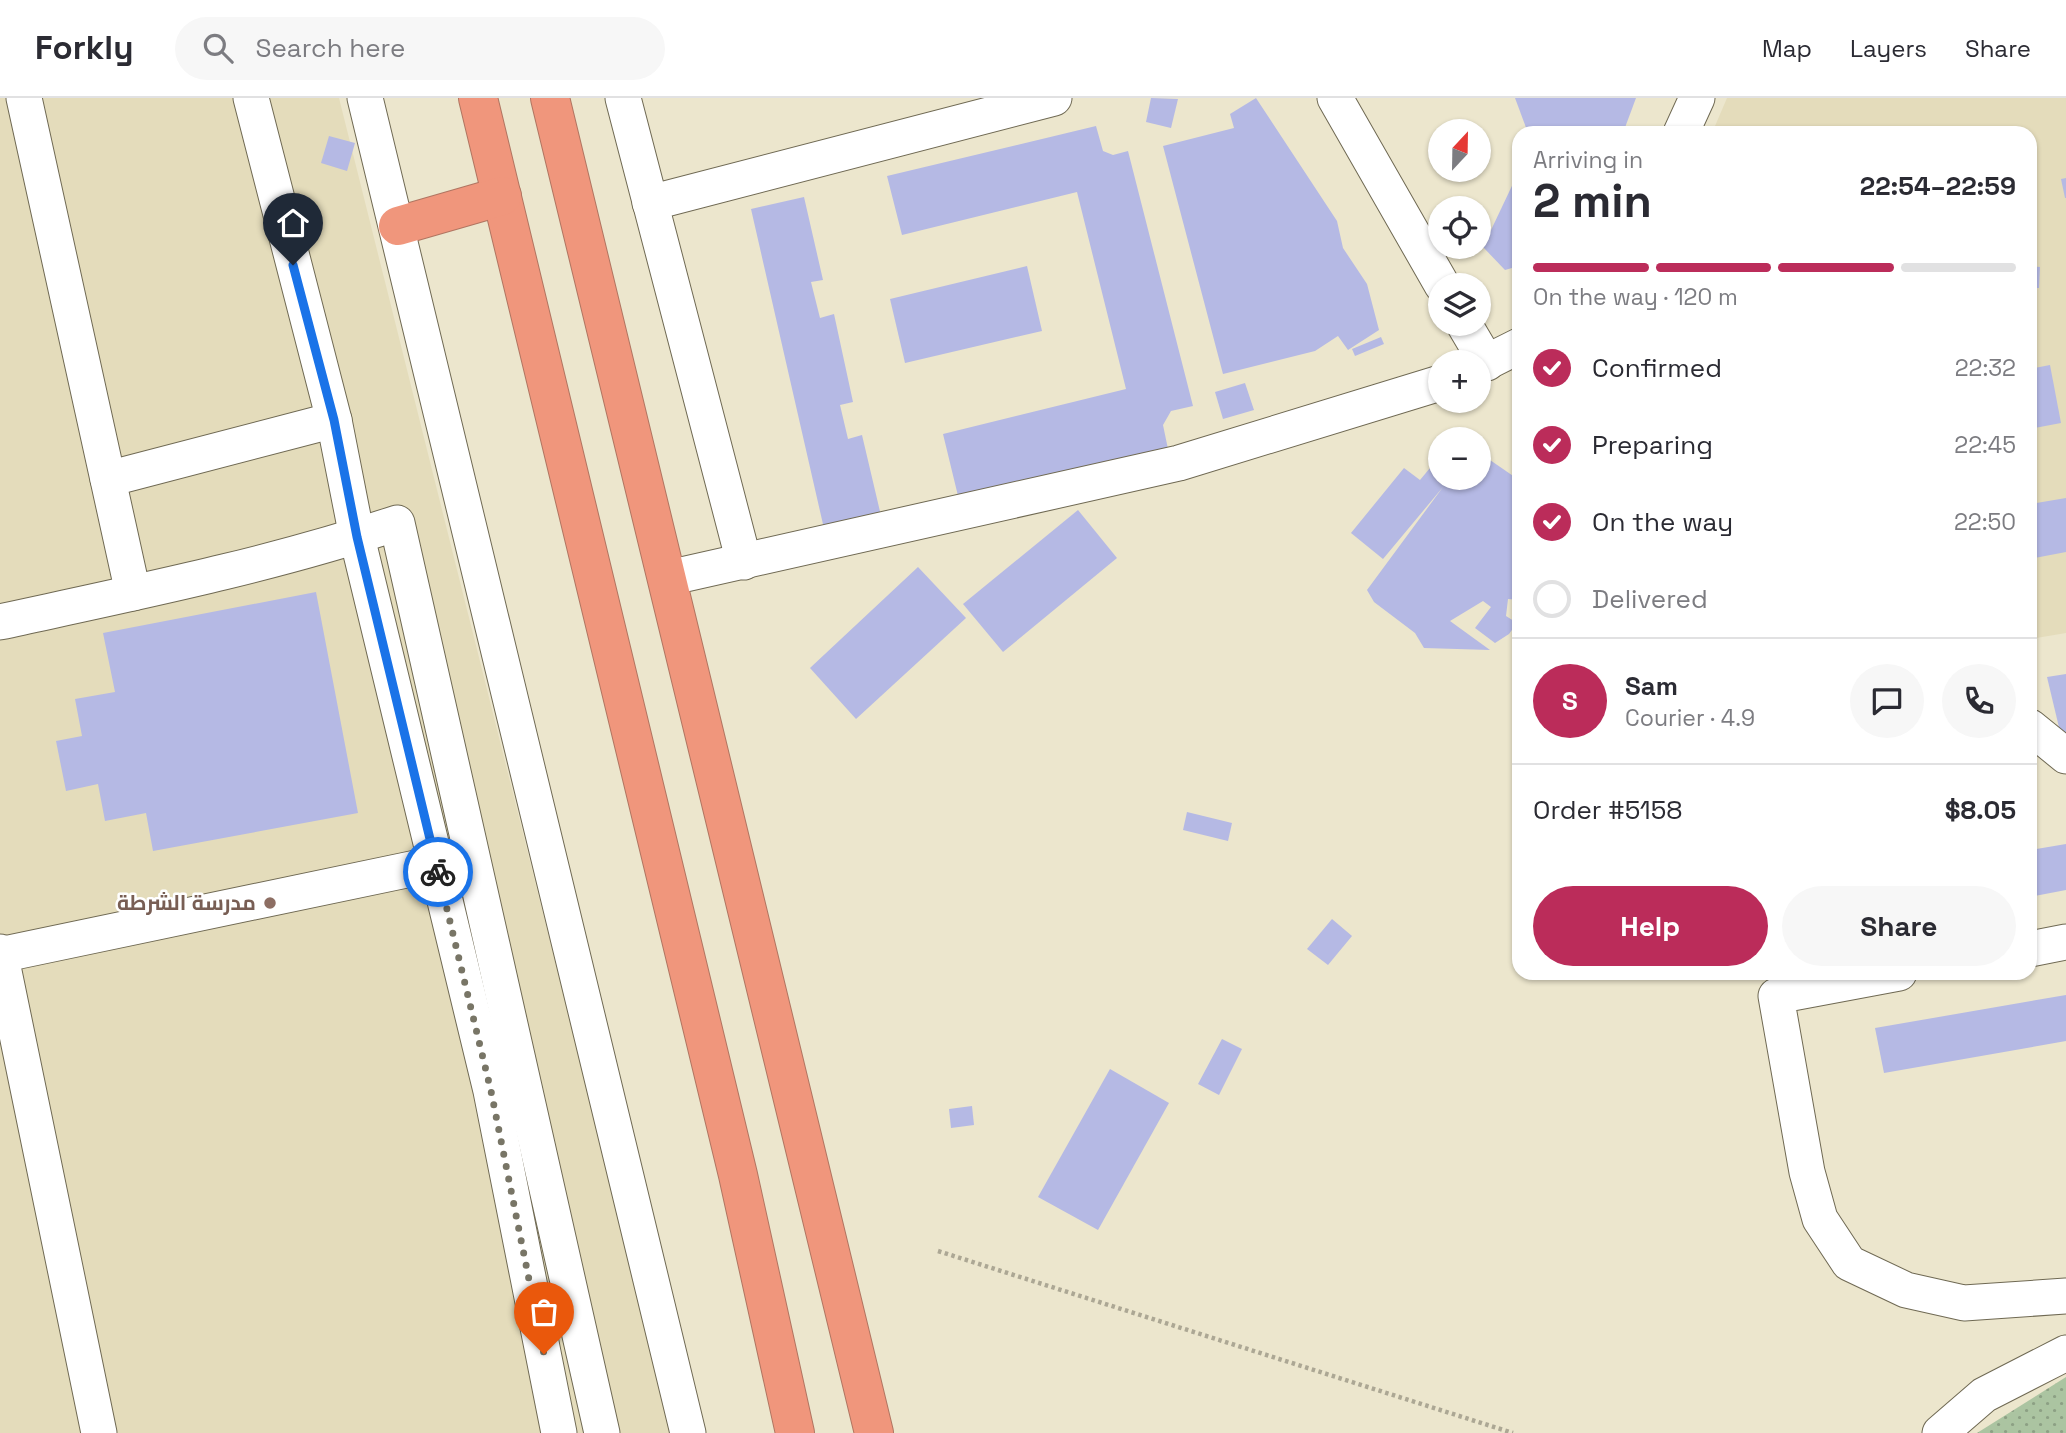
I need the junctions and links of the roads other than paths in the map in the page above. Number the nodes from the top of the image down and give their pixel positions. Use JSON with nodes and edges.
{"nodes":[{"id":1,"x":24,"y":98,"type":"edge"},
{"id":2,"x":251,"y":98,"type":"edge"},
{"id":3,"x":365,"y":98,"type":"edge"},
{"id":4,"x":478,"y":98,"type":"edge"},
{"id":5,"x":550,"y":98,"type":"edge"},
{"id":6,"x":623,"y":98,"type":"edge"},
{"id":7,"x":1055,"y":98,"type":"edge"},
{"id":8,"x":1335,"y":98,"type":"edge"},
{"id":9,"x":1697,"y":98,"type":"edge"},
{"id":10,"x":1684,"y":126,"type":"edge"},
{"id":11,"x":502,"y":196,"type":"junction"},
{"id":12,"x":650,"y":203,"type":"junction"},
{"id":13,"x":398,"y":226,"type":"junction"},
{"id":14,"x":1435,"y":273,"type":"edge"},
{"id":15,"x":1512,"y":350,"type":"edge"},
{"id":16,"x":1491,"y":360,"type":"edge"},
{"id":17,"x":1428,"y":387,"type":"edge"},
{"id":18,"x":334,"y":420,"type":"junction"},
{"id":19,"x":108,"y":479,"type":"junction"},
{"id":20,"x":357,"y":537,"type":"junction"},
{"id":21,"x":744,"y":562,"type":"junction"},
{"id":22,"x":668,"y":578,"type":"junction"},
{"id":23,"x":133,"y":593,"type":"junction"},
{"id":24,"x":0,"y":621,"type":"edge"},
{"id":25,"x":2037,"y":733,"type":"edge"},
{"id":26,"x":2066,"y":756,"type":"edge"},
{"id":27,"x":472,"y":856,"type":"junction"},
{"id":28,"x":436,"y":863,"type":"junction"},
{"id":29,"x":2066,"y":942,"type":"edge"},
{"id":30,"x":2037,"y":948,"type":"edge"},
{"id":31,"x":0,"y":954,"type":"edge"},
{"id":32,"x":1819,"y":980,"type":"edge"},
{"id":33,"x":1774,"y":984,"type":"edge"},
{"id":34,"x":2066,"y":1296,"type":"edge"},
{"id":35,"x":2066,"y":1353,"type":"edge"},
{"id":36,"x":99,"y":1433,"type":"edge"},
{"id":37,"x":559,"y":1433,"type":"edge"},
{"id":38,"x":602,"y":1433,"type":"edge"},
{"id":39,"x":688,"y":1433,"type":"edge"},
{"id":40,"x":795,"y":1433,"type":"edge"},
{"id":41,"x":874,"y":1433,"type":"edge"},
{"id":42,"x":1940,"y":1433,"type":"edge"}],
"edges":[{"from":1,"to":19,"type":"street"},
{"from":2,"to":18,"type":"street"},
{"from":3,"to":13,"type":"street"},
{"from":4,"to":11,"type":"highway"},
{"from":5,"to":22,"type":"highway"},
{"from":6,"to":12,"type":"street"},
{"from":7,"to":12,"type":"street"},
{"from":8,"to":14,"type":"street"},
{"from":9,"to":10,"type":"street"},
{"from":11,"to":13,"type":"highway"},
{"from":11,"to":40,"type":"highway"},
{"from":12,"to":21,"type":"street"},
{"from":13,"to":39,"type":"street"},
{"from":15,"to":16,"type":"street"},
{"from":17,"to":21,"type":"street"},
{"from":18,"to":19,"type":"street"},
{"from":18,"to":20,"type":"street"},
{"from":19,"to":23,"type":"street"},
{"from":20,"to":23,"type":"street"},
{"from":20,"to":27,"type":"street"},
{"from":20,"to":28,"type":"street"},
{"from":21,"to":22,"type":"street"},
{"from":22,"to":41,"type":"highway"},
{"from":23,"to":24,"type":"street"},
{"from":25,"to":26,"type":"street"},
{"from":27,"to":28,"type":"street"},
{"from":27,"to":38,"type":"street"},
{"from":28,"to":31,"type":"street"},
{"from":28,"to":37,"type":"street"},
{"from":29,"to":30,"type":"street"},
{"from":31,"to":36,"type":"street"},
{"from":32,"to":33,"type":"street"},
{"from":33,"to":34,"type":"street"},
{"from":35,"to":42,"type":"street"}]}
